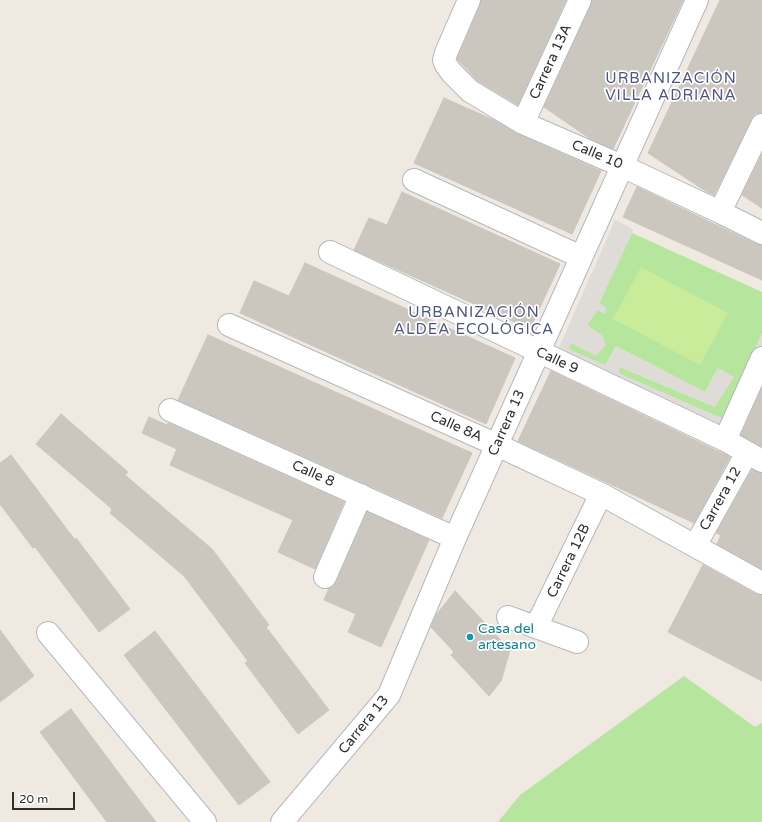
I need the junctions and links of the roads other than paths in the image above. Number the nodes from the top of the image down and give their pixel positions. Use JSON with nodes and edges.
{"nodes":[{"id":1,"x":469,"y":0,"type":"edge"},
{"id":2,"x":580,"y":0,"type":"edge"},
{"id":3,"x":697,"y":0,"type":"edge"},
{"id":4,"x":523,"y":123,"type":"junction"},
{"id":5,"x":762,"y":125,"type":"edge"},
{"id":6,"x":622,"y":166,"type":"junction"},
{"id":7,"x":414,"y":180,"type":"dead end"},
{"id":8,"x":720,"y":212,"type":"junction"},
{"id":9,"x":762,"y":233,"type":"edge"},
{"id":10,"x":330,"y":252,"type":"dead end"},
{"id":11,"x":581,"y":257,"type":"junction"},
{"id":12,"x":229,"y":325,"type":"dead end"},
{"id":13,"x":539,"y":352,"type":"junction"},
{"id":14,"x":762,"y":358,"type":"edge"},
{"id":15,"x":170,"y":410,"type":"dead end"},
{"id":16,"x":724,"y":440,"type":"junction"},
{"id":17,"x":497,"y":445,"type":"junction"},
{"id":18,"x":754,"y":457,"type":"edge"},
{"id":19,"x":601,"y":494,"type":"junction"},
{"id":20,"x":361,"y":495,"type":"junction"},
{"id":21,"x":455,"y":538,"type":"junction"},
{"id":22,"x":695,"y":546,"type":"junction"},
{"id":23,"x":325,"y":577,"type":"dead end"},
{"id":24,"x":762,"y":583,"type":"edge"},
{"id":25,"x":508,"y":617,"type":"dead end"},
{"id":26,"x":536,"y":627,"type":"junction"},
{"id":27,"x":48,"y":633,"type":"dead end"},
{"id":28,"x":577,"y":642,"type":"dead end"},
{"id":29,"x":205,"y":822,"type":"edge"},
{"id":30,"x":282,"y":822,"type":"edge"}],
"edges":[{"from":1,"to":4,"type":"street","name":"Calle 10"},
{"from":2,"to":4,"type":"street","name":"Carrera 13A"},
{"from":3,"to":6,"type":"street","name":"Carrera 13"},
{"from":4,"to":6,"type":"street","name":"Calle 10"},
{"from":5,"to":8,"type":"street"},
{"from":6,"to":8,"type":"street","name":"Calle 10"},
{"from":6,"to":11,"type":"street","name":"Carrera 13"},
{"from":7,"to":11,"type":"street"},
{"from":8,"to":9,"type":"street","name":"Calle 10"},
{"from":10,"to":13,"type":"street","name":"Calle 9"},
{"from":11,"to":13,"type":"street","name":"Carrera 13"},
{"from":12,"to":17,"type":"street","name":"Calle 8A"},
{"from":13,"to":16,"type":"street","name":"Calle 9"},
{"from":13,"to":17,"type":"street","name":"Carrera 13"},
{"from":14,"to":16,"type":"street"},
{"from":15,"to":20,"type":"street","name":"Calle 8"},
{"from":16,"to":18,"type":"street","name":"Calle 9"},
{"from":17,"to":19,"type":"street","name":"Calle 8A"},
{"from":17,"to":21,"type":"street","name":"Carrera 13"},
{"from":18,"to":22,"type":"street","name":"Carrera 12"},
{"from":19,"to":22,"type":"street","name":"Calle 8A"},
{"from":19,"to":26,"type":"street","name":"Carrera 12B"},
{"from":20,"to":21,"type":"street","name":"Calle 8"},
{"from":20,"to":23,"type":"street"},
{"from":21,"to":30,"type":"street","name":"Carrera 13"},
{"from":22,"to":24,"type":"street","name":"Calle 8A"},
{"from":25,"to":26,"type":"street"},
{"from":26,"to":28,"type":"street"},
{"from":27,"to":29,"type":"street"}]}
